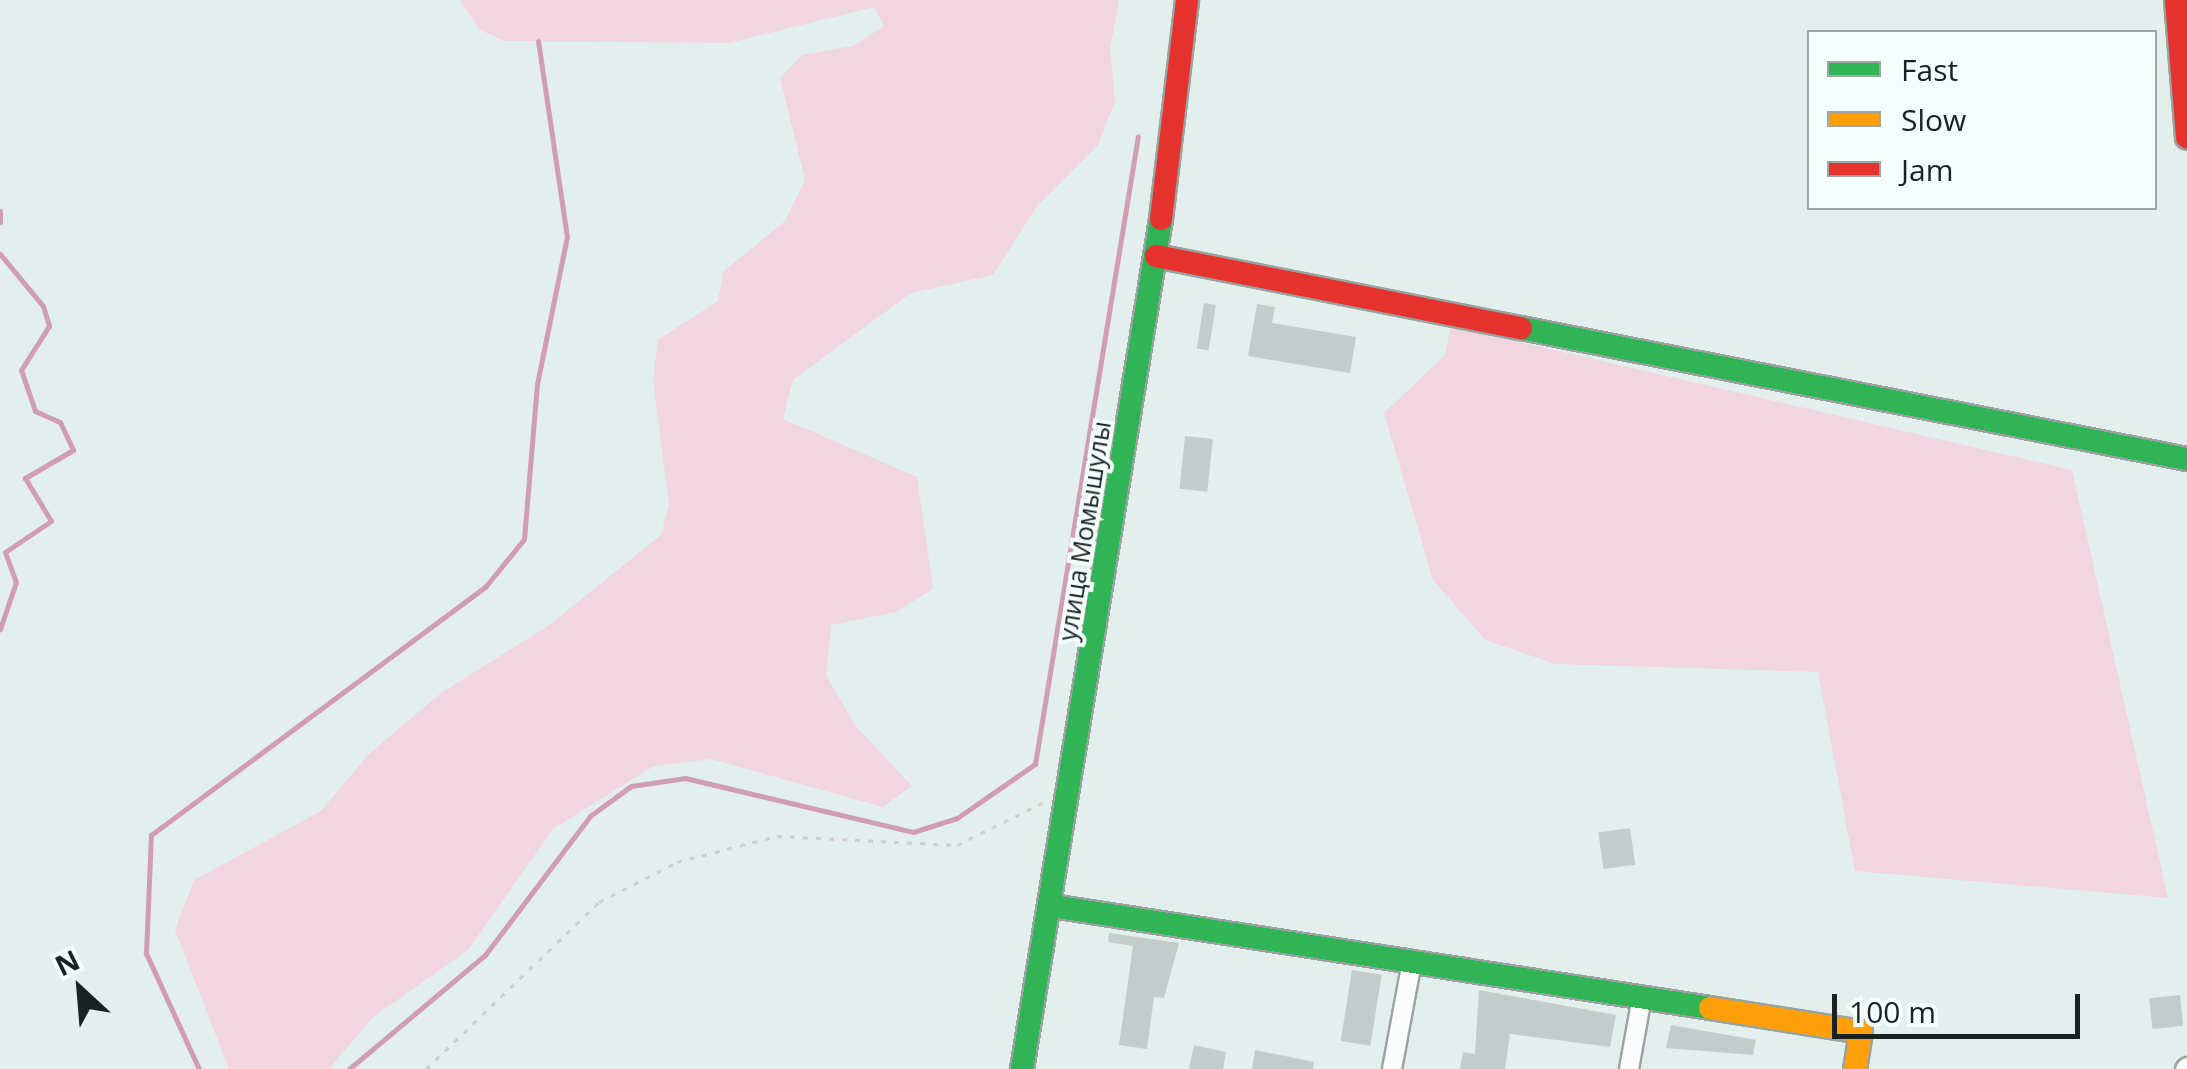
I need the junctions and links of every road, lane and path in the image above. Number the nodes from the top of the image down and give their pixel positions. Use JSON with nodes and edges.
{"nodes":[{"id":1,"x":1187,"y":0,"type":"edge"},
{"id":2,"x":2176,"y":0,"type":"edge"},
{"id":3,"x":2187,"y":138,"type":"edge"},
{"id":4,"x":1156,"y":256,"type":"junction"},
{"id":5,"x":2187,"y":459,"type":"edge"},
{"id":6,"x":1070,"y":790,"type":"junction"},
{"id":7,"x":1052,"y":906,"type":"junction"},
{"id":8,"x":1412,"y":961,"type":"junction"},
{"id":9,"x":1642,"y":997,"type":"junction"},
{"id":10,"x":426,"y":1069,"type":"edge"},
{"id":11,"x":1022,"y":1069,"type":"edge"},
{"id":12,"x":1392,"y":1069,"type":"edge"},
{"id":13,"x":1629,"y":1069,"type":"edge"},
{"id":14,"x":1855,"y":1069,"type":"edge"}],
"edges":[{"from":1,"to":4,"type":"street","name":"улица Момышулы"},
{"from":2,"to":3,"type":"street"},
{"from":4,"to":5,"type":"street"},
{"from":4,"to":6,"type":"street","name":"улица Момышулы"},
{"from":6,"to":7,"type":"street","name":"улица Момышулы"},
{"from":6,"to":10,"type":"path"},
{"from":7,"to":8,"type":"street"},
{"from":7,"to":11,"type":"street","name":"улица Момышулы"},
{"from":8,"to":9,"type":"street"},
{"from":8,"to":12,"type":"street"},
{"from":9,"to":13,"type":"street"},
{"from":9,"to":14,"type":"street"}]}
